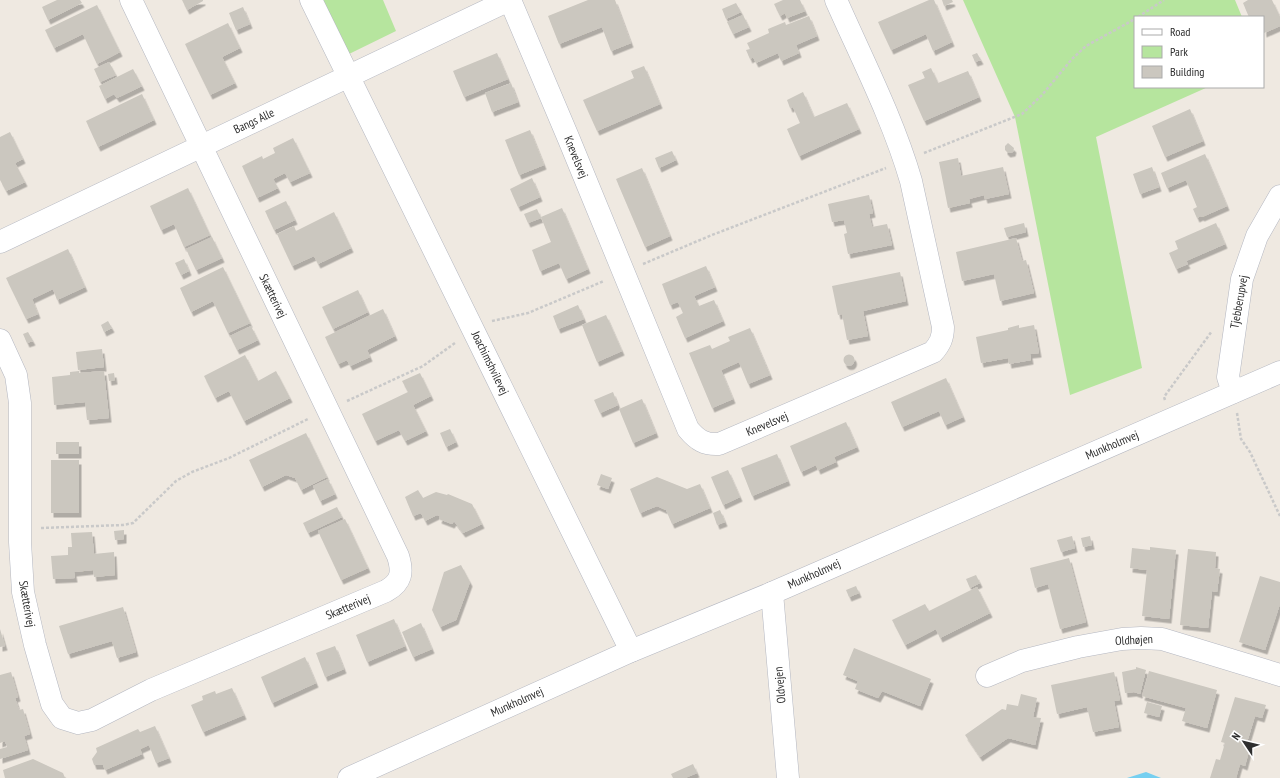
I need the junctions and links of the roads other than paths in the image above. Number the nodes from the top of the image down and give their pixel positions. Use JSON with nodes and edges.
{"nodes":[{"id":1,"x":131,"y":0,"type":"edge"},
{"id":2,"x":311,"y":0,"type":"edge"},
{"id":3,"x":509,"y":0,"type":"edge"},
{"id":4,"x":836,"y":0,"type":"edge"},
{"id":5,"x":348,"y":76,"type":"junction"},
{"id":6,"x":202,"y":146,"type":"junction"},
{"id":7,"x":1280,"y":196,"type":"edge"},
{"id":8,"x":0,"y":242,"type":"edge"},
{"id":9,"x":0,"y":340,"type":"edge"},
{"id":10,"x":1280,"y":372,"type":"edge"},
{"id":11,"x":1234,"y":392,"type":"junction"},
{"id":12,"x":772,"y":593,"type":"junction"},
{"id":13,"x":631,"y":651,"type":"junction"},
{"id":14,"x":1280,"y":675,"type":"edge"},
{"id":15,"x":988,"y":676,"type":"dead end"},
{"id":16,"x":349,"y":778,"type":"edge"},
{"id":17,"x":788,"y":778,"type":"edge"}],
"edges":[{"from":1,"to":6,"type":"street","name":"Skætterivej"},
{"from":2,"to":5,"type":"street","name":"Joachimshvilevej"},
{"from":3,"to":4,"type":"street","name":"Knevelsvej"},
{"from":3,"to":5,"type":"street","name":"Bangs Alle"},
{"from":5,"to":6,"type":"street","name":"Bangs Alle"},
{"from":5,"to":13,"type":"street","name":"Joachimshvilevej"},
{"from":6,"to":8,"type":"street","name":"Bangs Alle"},
{"from":6,"to":9,"type":"street","name":"Skætterivej"},
{"from":7,"to":11,"type":"street","name":"Tjebberupvej"},
{"from":10,"to":11,"type":"street","name":"Munkholmvej"},
{"from":11,"to":12,"type":"street","name":"Munkholmvej"},
{"from":12,"to":13,"type":"street","name":"Munkholmvej"},
{"from":12,"to":17,"type":"street","name":"Oldvejen"},
{"from":13,"to":16,"type":"street","name":"Munkholmvej"},
{"from":14,"to":15,"type":"street","name":"Oldhøjen"}]}
